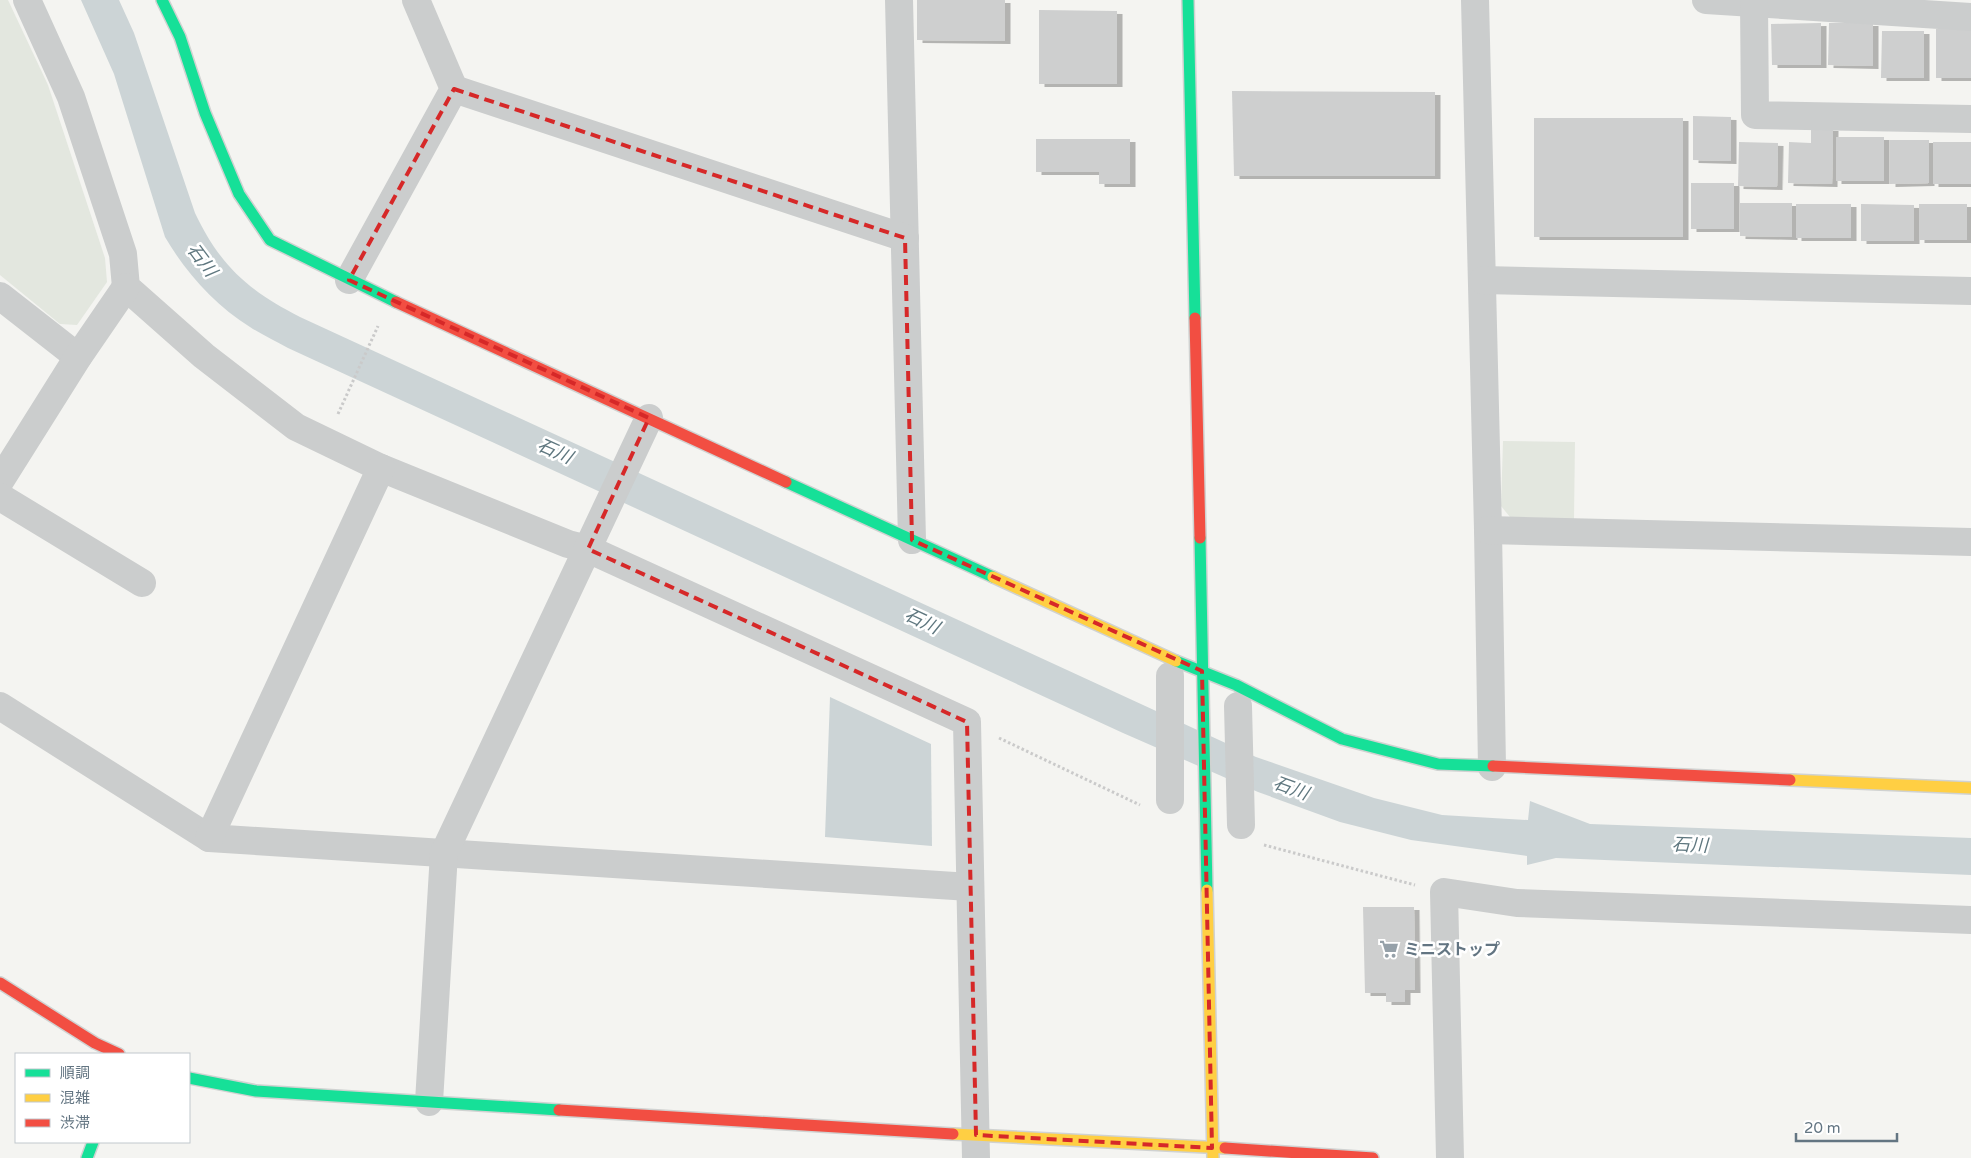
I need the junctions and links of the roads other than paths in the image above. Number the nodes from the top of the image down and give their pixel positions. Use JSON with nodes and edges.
{"nodes":[{"id":1,"x":27,"y":0,"type":"edge"},
{"id":2,"x":162,"y":0,"type":"edge"},
{"id":3,"x":416,"y":0,"type":"edge"},
{"id":4,"x":899,"y":0,"type":"edge"},
{"id":5,"x":1188,"y":0,"type":"edge"},
{"id":6,"x":1475,"y":0,"type":"edge"},
{"id":7,"x":1706,"y":0,"type":"edge"},
{"id":8,"x":1754,"y":3,"type":"junction"},
{"id":9,"x":1971,"y":17,"type":"edge"},
{"id":10,"x":454,"y":89,"type":"junction"},
{"id":11,"x":1971,"y":120,"type":"edge"},
{"id":12,"x":905,"y":238,"type":"junction"},
{"id":13,"x":349,"y":280,"type":"junction"},
{"id":14,"x":1483,"y":280,"type":"junction"},
{"id":15,"x":126,"y":287,"type":"junction"},
{"id":16,"x":1971,"y":291,"type":"edge"},
{"id":17,"x":0,"y":296,"type":"edge"},
{"id":18,"x":78,"y":357,"type":"junction"},
{"id":19,"x":649,"y":418,"type":"junction"},
{"id":20,"x":381,"y":468,"type":"junction"},
{"id":21,"x":0,"y":481,"type":"edge"},
{"id":22,"x":0,"y":497,"type":"edge"},
{"id":23,"x":1488,"y":530,"type":"junction"},
{"id":24,"x":912,"y":540,"type":"junction"},
{"id":25,"x":591,"y":542,"type":"junction"},
{"id":26,"x":1971,"y":542,"type":"edge"},
{"id":27,"x":142,"y":583,"type":"dead end"},
{"id":28,"x":1202,"y":671,"type":"junction"},
{"id":29,"x":1170,"y":676,"type":"dead end"},
{"id":30,"x":0,"y":706,"type":"edge"},
{"id":31,"x":1238,"y":706,"type":"dead end"},
{"id":32,"x":1492,"y":767,"type":"junction"},
{"id":33,"x":1971,"y":788,"type":"edge"},
{"id":34,"x":1170,"y":800,"type":"dead end"},
{"id":35,"x":1241,"y":825,"type":"dead end"},
{"id":36,"x":209,"y":838,"type":"junction"},
{"id":37,"x":444,"y":853,"type":"junction"},
{"id":38,"x":970,"y":887,"type":"junction"},
{"id":39,"x":1971,"y":920,"type":"edge"},
{"id":40,"x":0,"y":983,"type":"edge"},
{"id":41,"x":117,"y":1053,"type":"edge"},
{"id":42,"x":190,"y":1078,"type":"edge"},
{"id":43,"x":428,"y":1102,"type":"junction"},
{"id":44,"x":93,"y":1143,"type":"edge"},
{"id":45,"x":976,"y":1146,"type":"edge"},
{"id":46,"x":1212,"y":1153,"type":"edge"},
{"id":47,"x":87,"y":1158,"type":"edge"},
{"id":48,"x":1373,"y":1158,"type":"edge"},
{"id":49,"x":1450,"y":1158,"type":"edge"}],
"edges":[{"from":1,"to":15,"type":"street"},
{"from":2,"to":13,"type":"street"},
{"from":3,"to":10,"type":"street"},
{"from":4,"to":12,"type":"street"},
{"from":5,"to":28,"type":"street"},
{"from":6,"to":14,"type":"street"},
{"from":7,"to":8,"type":"street"},
{"from":8,"to":9,"type":"street"},
{"from":8,"to":11,"type":"street"},
{"from":10,"to":12,"type":"street"},
{"from":10,"to":13,"type":"street"},
{"from":12,"to":24,"type":"street"},
{"from":13,"to":19,"type":"street"},
{"from":14,"to":16,"type":"street"},
{"from":14,"to":23,"type":"street"},
{"from":15,"to":18,"type":"street"},
{"from":15,"to":20,"type":"street"},
{"from":17,"to":18,"type":"street"},
{"from":18,"to":21,"type":"street"},
{"from":19,"to":24,"type":"street"},
{"from":19,"to":25,"type":"street"},
{"from":20,"to":25,"type":"street"},
{"from":20,"to":36,"type":"street"},
{"from":22,"to":27,"type":"street"},
{"from":23,"to":26,"type":"street"},
{"from":23,"to":32,"type":"street"},
{"from":24,"to":28,"type":"street"},
{"from":25,"to":37,"type":"street"},
{"from":25,"to":38,"type":"street"},
{"from":28,"to":32,"type":"street"},
{"from":28,"to":46,"type":"street"},
{"from":29,"to":34,"type":"street"},
{"from":30,"to":36,"type":"street"},
{"from":31,"to":35,"type":"street"},
{"from":32,"to":33,"type":"street"},
{"from":36,"to":37,"type":"street"},
{"from":37,"to":38,"type":"street"},
{"from":37,"to":43,"type":"street"},
{"from":38,"to":45,"type":"street"},
{"from":39,"to":49,"type":"street"},
{"from":40,"to":41,"type":"street"},
{"from":42,"to":43,"type":"street"},
{"from":43,"to":45,"type":"street"},
{"from":44,"to":47,"type":"street"},
{"from":45,"to":46,"type":"street"},
{"from":46,"to":48,"type":"street"}]}
